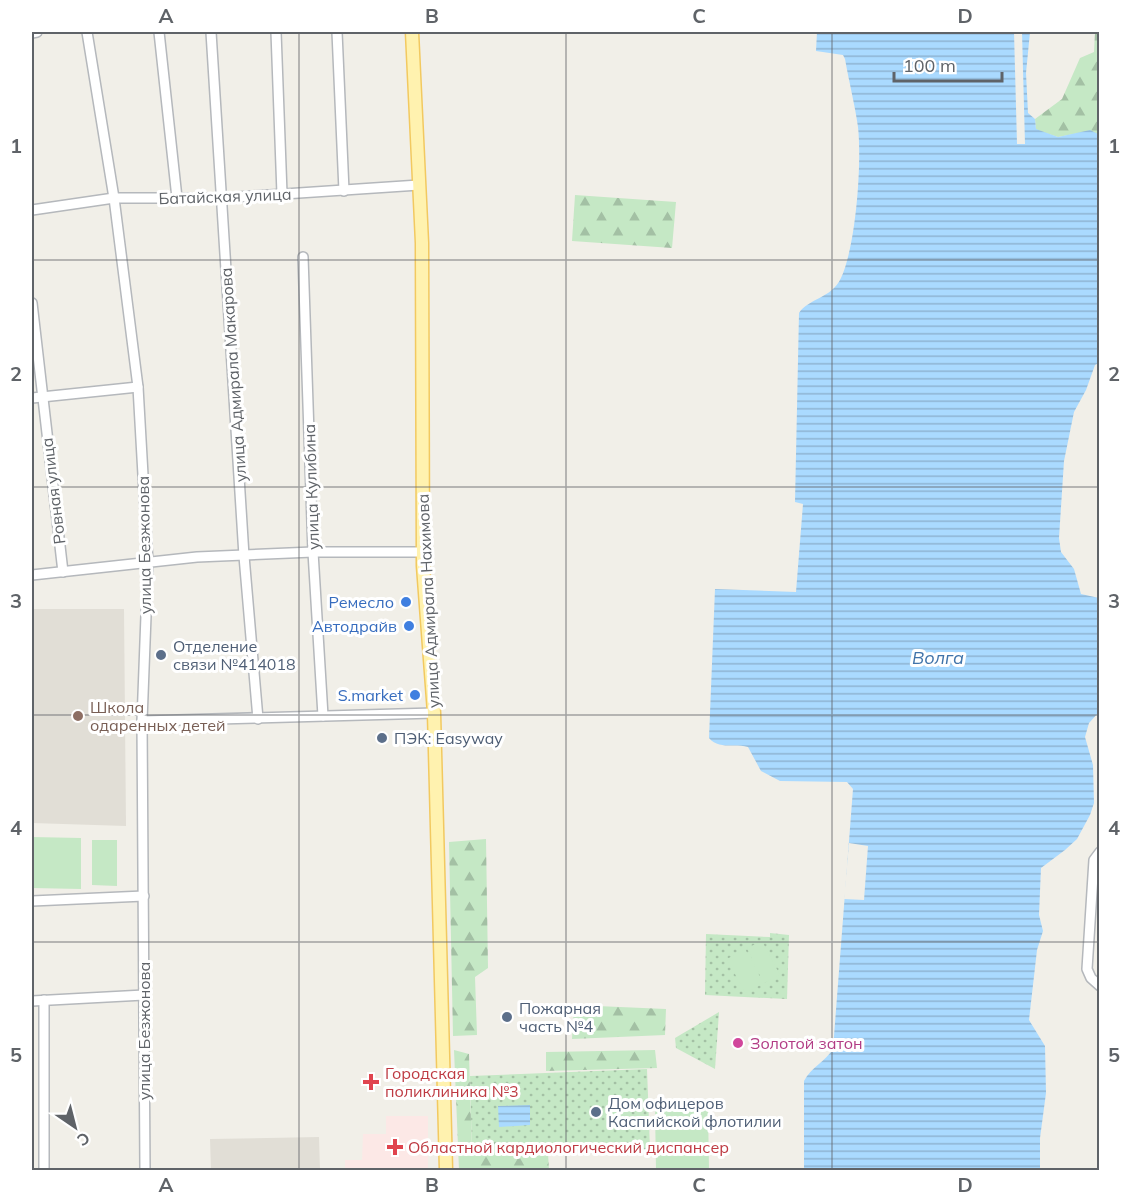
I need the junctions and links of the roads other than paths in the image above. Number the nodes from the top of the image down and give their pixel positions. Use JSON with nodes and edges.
{"nodes":[{"id":1,"x":37,"y":32,"type":"edge"},
{"id":2,"x":87,"y":32,"type":"edge"},
{"id":3,"x":159,"y":32,"type":"edge"},
{"id":4,"x":211,"y":32,"type":"edge"},
{"id":5,"x":276,"y":32,"type":"edge"},
{"id":6,"x":337,"y":32,"type":"edge"},
{"id":7,"x":412,"y":32,"type":"edge"},
{"id":8,"x":32,"y":33,"type":"edge"},
{"id":9,"x":419,"y":185,"type":"junction"},
{"id":10,"x":344,"y":191,"type":"junction"},
{"id":11,"x":282,"y":194,"type":"junction"},
{"id":12,"x":114,"y":198,"type":"junction"},
{"id":13,"x":177,"y":198,"type":"junction"},
{"id":14,"x":222,"y":198,"type":"junction"},
{"id":15,"x":32,"y":210,"type":"edge"},
{"id":16,"x":303,"y":257,"type":"dead end"},
{"id":17,"x":32,"y":303,"type":"edge"},
{"id":18,"x":138,"y":387,"type":"junction"},
{"id":19,"x":42,"y":396,"type":"junction"},
{"id":20,"x":32,"y":398,"type":"edge"},
{"id":21,"x":313,"y":552,"type":"junction"},
{"id":22,"x":423,"y":552,"type":"junction"},
{"id":23,"x":244,"y":556,"type":"junction"},
{"id":24,"x":148,"y":563,"type":"junction"},
{"id":25,"x":63,"y":572,"type":"junction"},
{"id":26,"x":32,"y":575,"type":"edge"},
{"id":27,"x":434,"y":713,"type":"junction"},
{"id":28,"x":323,"y":716,"type":"junction"},
{"id":29,"x":258,"y":719,"type":"junction"},
{"id":30,"x":142,"y":721,"type":"junction"},
{"id":31,"x":1100,"y":852,"type":"edge"},
{"id":32,"x":144,"y":896,"type":"junction"},
{"id":33,"x":32,"y":901,"type":"edge"},
{"id":34,"x":1099,"y":986,"type":"edge"},
{"id":35,"x":144,"y":995,"type":"junction"},
{"id":36,"x":44,"y":1000,"type":"junction"},
{"id":37,"x":32,"y":1001,"type":"edge"},
{"id":38,"x":44,"y":1170,"type":"edge"},
{"id":39,"x":145,"y":1170,"type":"edge"},
{"id":40,"x":446,"y":1170,"type":"edge"}],
"edges":[{"from":1,"to":8,"type":"street"},
{"from":2,"to":12,"type":"street","name":"улица Безжонова"},
{"from":3,"to":13,"type":"street"},
{"from":4,"to":14,"type":"street","name":"улица Адмирала Макарова"},
{"from":5,"to":11,"type":"street"},
{"from":6,"to":10,"type":"street"},
{"from":7,"to":9,"type":"main road","name":"улица Адмирала Нахимова"},
{"from":9,"to":10,"type":"street","name":"Батайская улица"},
{"from":9,"to":22,"type":"main road","name":"улица Адмирала Нахимова"},
{"from":10,"to":11,"type":"street","name":"Батайская улица"},
{"from":11,"to":14,"type":"street","name":"Батайская улица"},
{"from":12,"to":13,"type":"street","name":"Батайская улица"},
{"from":12,"to":15,"type":"street","name":"Батайская улица"},
{"from":12,"to":18,"type":"street","name":"улица Безжонова"},
{"from":13,"to":14,"type":"street","name":"Батайская улица"},
{"from":14,"to":23,"type":"street","name":"улица Адмирала Макарова"},
{"from":16,"to":21,"type":"street","name":"улица Кулибина"},
{"from":17,"to":19,"type":"street","name":"Ровная улица"},
{"from":18,"to":19,"type":"street"},
{"from":18,"to":24,"type":"street","name":"улица Безжонова"},
{"from":19,"to":20,"type":"street"},
{"from":19,"to":25,"type":"street","name":"Ровная улица"},
{"from":21,"to":22,"type":"street"},
{"from":21,"to":23,"type":"street"},
{"from":21,"to":28,"type":"street","name":"улица Кулибина"},
{"from":22,"to":27,"type":"main road","name":"улица Адмирала Нахимова"},
{"from":23,"to":24,"type":"street"},
{"from":23,"to":29,"type":"street","name":"улица Адмирала Макарова"},
{"from":24,"to":25,"type":"street"},
{"from":24,"to":30,"type":"street","name":"улица Безжонова"},
{"from":25,"to":26,"type":"street"},
{"from":27,"to":28,"type":"street"},
{"from":27,"to":40,"type":"main road","name":"улица Адмирала Нахимова"},
{"from":28,"to":29,"type":"street"},
{"from":29,"to":30,"type":"street"},
{"from":30,"to":32,"type":"street","name":"улица Безжонова"},
{"from":31,"to":34,"type":"street"},
{"from":32,"to":33,"type":"street"},
{"from":32,"to":35,"type":"street","name":"улица Безжонова"},
{"from":35,"to":36,"type":"street"},
{"from":35,"to":39,"type":"street","name":"улица Безжонова"},
{"from":36,"to":37,"type":"street"},
{"from":36,"to":38,"type":"street"}]}
